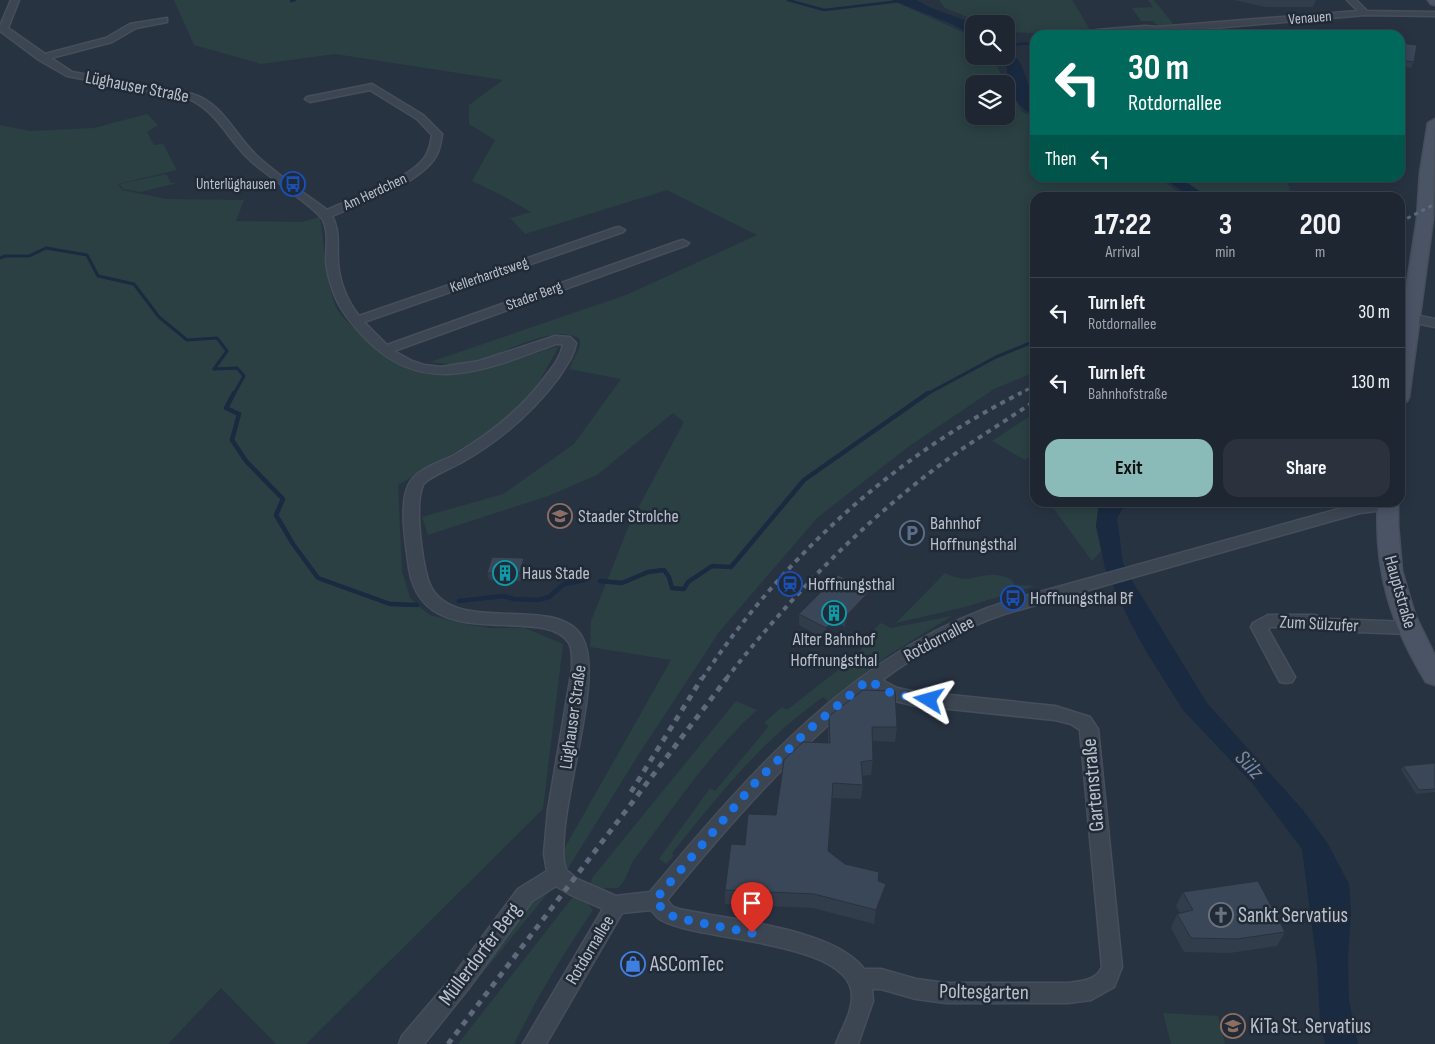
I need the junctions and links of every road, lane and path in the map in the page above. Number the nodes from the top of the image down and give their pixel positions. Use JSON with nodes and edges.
{"nodes":[{"id":1,"x":15,"y":0,"type":"edge"},
{"id":2,"x":1351,"y":0,"type":"edge"},
{"id":3,"x":1365,"y":13,"type":"junction"},
{"id":4,"x":1435,"y":14,"type":"edge"},
{"id":5,"x":164,"y":20,"type":"dead end"},
{"id":6,"x":1133,"y":30,"type":"edge"},
{"id":7,"x":1157,"y":30,"type":"edge"},
{"id":8,"x":1157,"y":30,"type":"edge"},
{"id":9,"x":42,"y":58,"type":"junction"},
{"id":10,"x":310,"y":99,"type":"dead end"},
{"id":11,"x":1435,"y":123,"type":"edge"},
{"id":12,"x":1431,"y":174,"type":"edge"},
{"id":13,"x":326,"y":215,"type":"junction"},
{"id":14,"x":619,"y":230,"type":"dead end"},
{"id":15,"x":683,"y":243,"type":"dead end"},
{"id":16,"x":1410,"y":318,"type":"junction"},
{"id":17,"x":358,"y":320,"type":"junction"},
{"id":18,"x":1435,"y":323,"type":"edge"},
{"id":19,"x":385,"y":350,"type":"junction"},
{"id":20,"x":1405,"y":358,"type":"edge"},
{"id":21,"x":1367,"y":507,"type":"edge"},
{"id":22,"x":1387,"y":507,"type":"edge"},
{"id":23,"x":1409,"y":628,"type":"junction"},
{"id":24,"x":1435,"y":676,"type":"edge"},
{"id":25,"x":1286,"y":677,"type":"dead end"},
{"id":26,"x":868,"y":680,"type":"junction"},
{"id":27,"x":558,"y":874,"type":"junction"},
{"id":28,"x":655,"y":900,"type":"junction"},
{"id":29,"x":616,"y":905,"type":"junction"},
{"id":30,"x":859,"y":979,"type":"junction"},
{"id":31,"x":1107,"y":980,"type":"joint"},
{"id":32,"x":410,"y":1044,"type":"edge"},
{"id":33,"x":534,"y":1044,"type":"edge"},
{"id":34,"x":846,"y":1044,"type":"edge"}],
"edges":[{"from":1,"to":9,"type":"street","name":"Lüghauser Straße"},
{"from":2,"to":3,"type":"street"},
{"from":3,"to":4,"type":"street","name":"Venauen"},
{"from":3,"to":7,"type":"street","name":"Venauen"},
{"from":5,"to":9,"type":"street"},
{"from":6,"to":8,"type":"street","name":"Venauen"},
{"from":9,"to":13,"type":"street","name":"Lüghauser Straße"},
{"from":10,"to":13,"type":"street","name":"Am Herdchen"},
{"from":11,"to":12,"type":"main road"},
{"from":12,"to":16,"type":"main road"},
{"from":13,"to":17,"type":"street","name":"Lüghauser Straße"},
{"from":14,"to":17,"type":"street","name":"Kellerhardtsweg"},
{"from":15,"to":19,"type":"street","name":"Stader Berg"},
{"from":16,"to":18,"type":"street"},
{"from":16,"to":20,"type":"main road"},
{"from":17,"to":19,"type":"street","name":"Lüghauser Straße"},
{"from":19,"to":27,"type":"street","name":"Lüghauser Straße"},
{"from":21,"to":26,"type":"street","name":"Rotdornallee"},
{"from":22,"to":23,"type":"main road","name":"Hauptstraße"},
{"from":23,"to":24,"type":"main road","name":"Hauptstraße"},
{"from":23,"to":25,"type":"street","name":"Zum Sülzufer"},
{"from":26,"to":28,"type":"street","name":"Rotdornallee"},
{"from":26,"to":31,"type":"street","name":"Gartenstraße"},
{"from":27,"to":29,"type":"street"},
{"from":27,"to":32,"type":"street","name":"Müllerdorfer Berg"},
{"from":28,"to":29,"type":"street","name":"Rotdornallee"},
{"from":28,"to":30,"type":"street"},
{"from":29,"to":33,"type":"street","name":"Rotdornallee"},
{"from":30,"to":31,"type":"street","name":"Poltesgarten"},
{"from":30,"to":34,"type":"street"}]}
